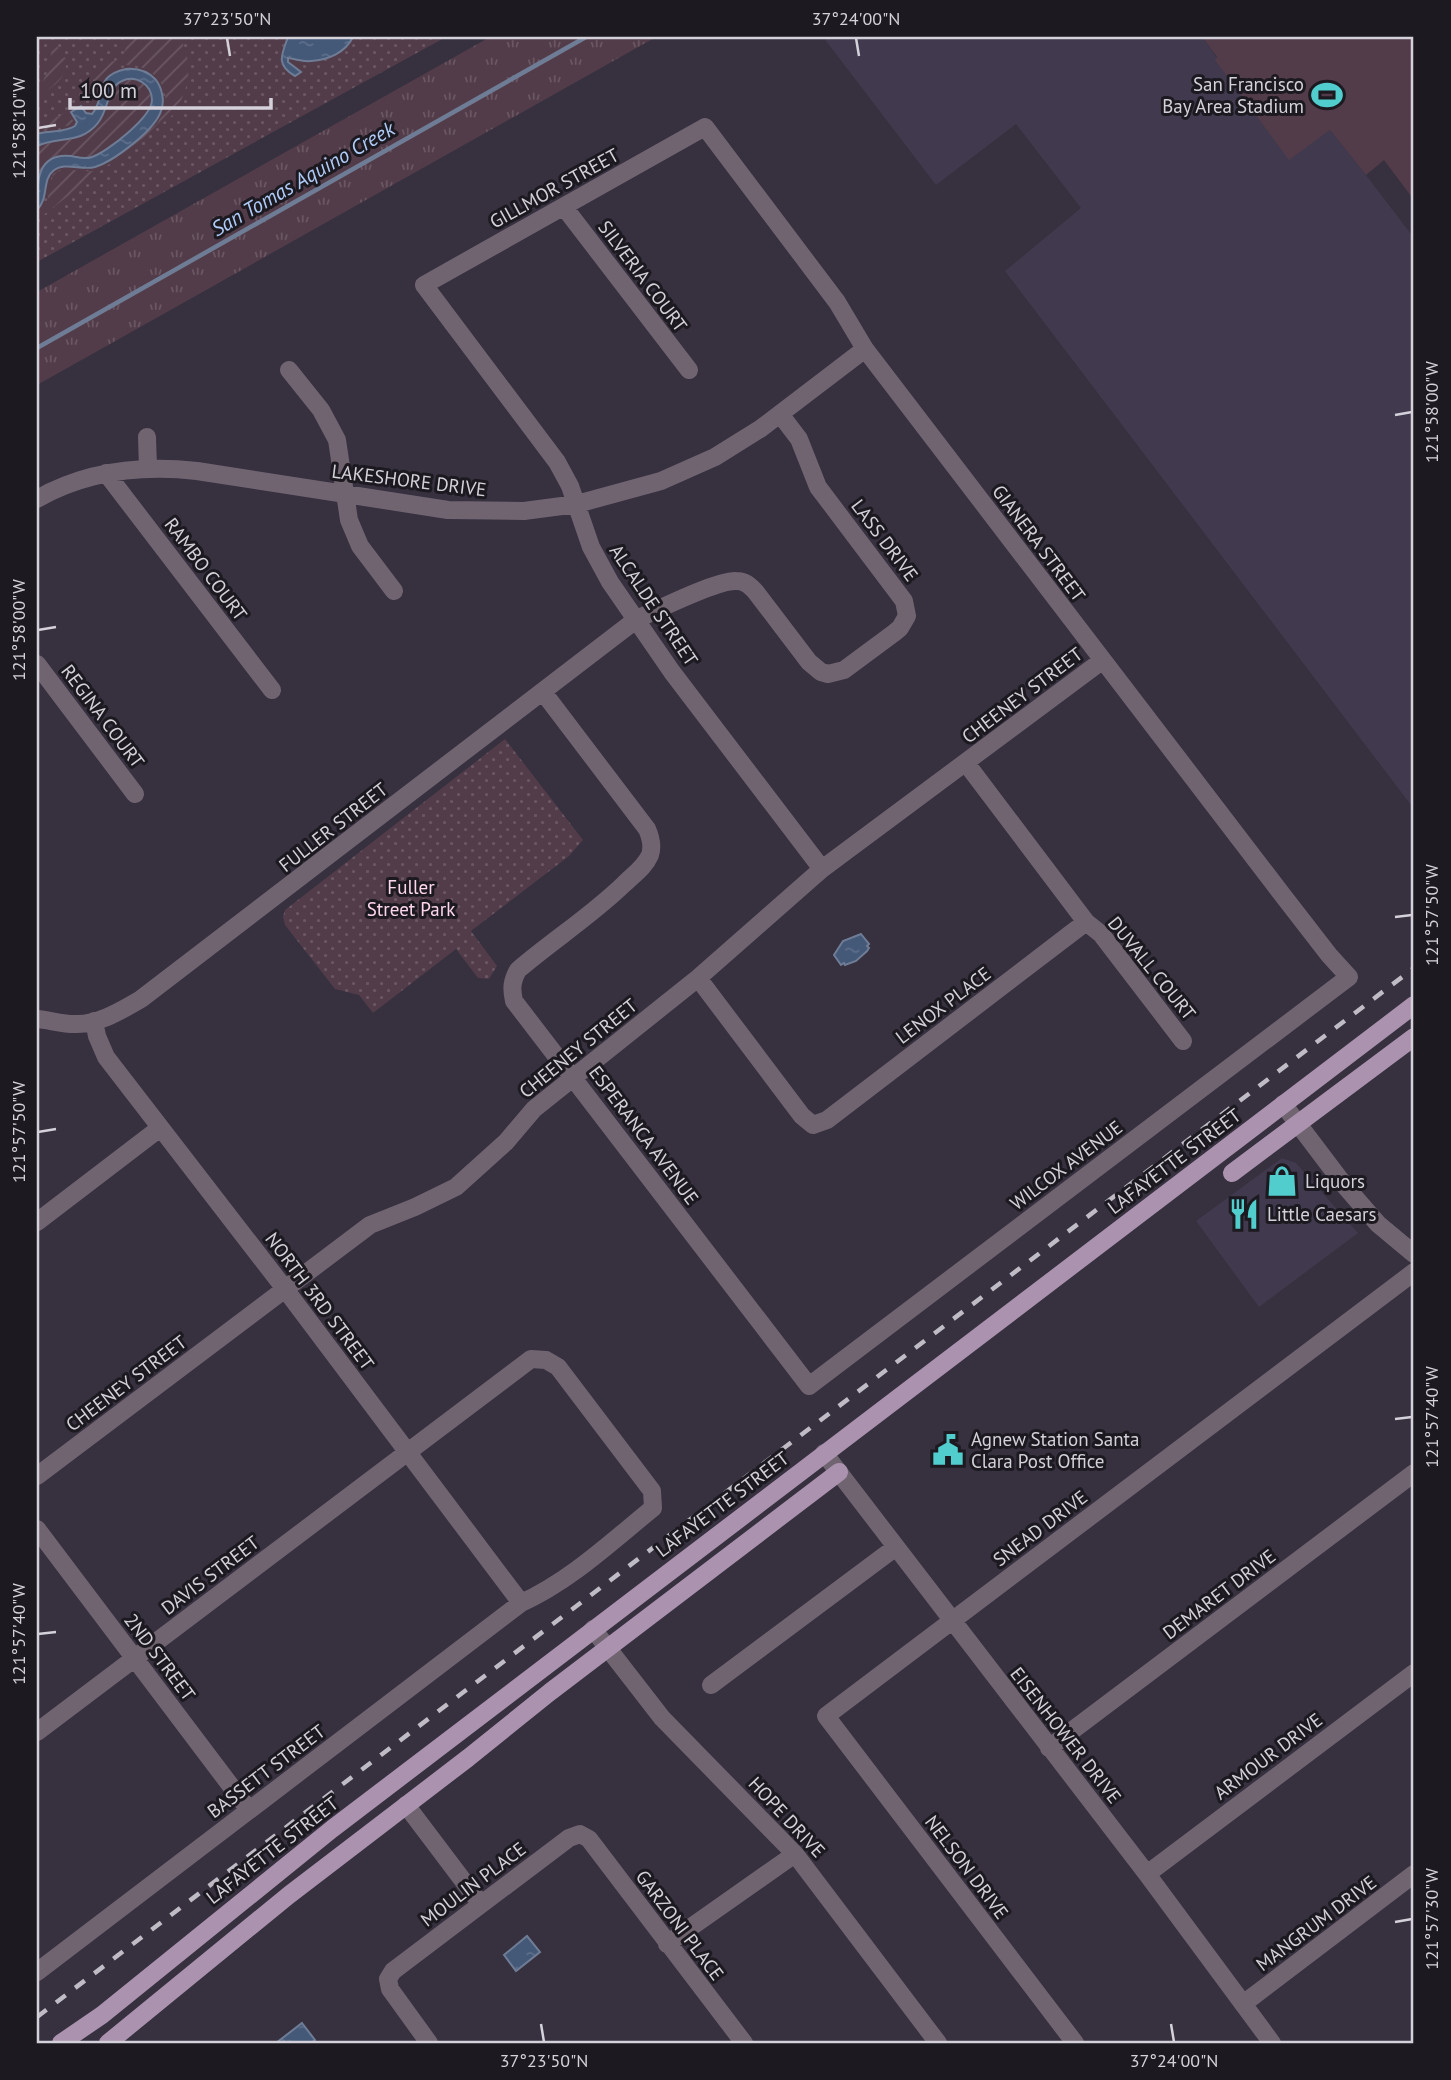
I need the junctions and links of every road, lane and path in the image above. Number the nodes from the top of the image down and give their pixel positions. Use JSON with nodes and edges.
{"nodes":[{"id":1,"x":705,"y":127,"type":"joint"},
{"id":2,"x":564,"y":207,"type":"junction"},
{"id":3,"x":424,"y":285,"type":"joint"},
{"id":4,"x":865,"y":349,"type":"junction"},
{"id":5,"x":289,"y":370,"type":"dead end"},
{"id":6,"x":689,"y":370,"type":"dead end"},
{"id":7,"x":780,"y":414,"type":"junction"},
{"id":8,"x":147,"y":437,"type":"dead end"},
{"id":9,"x":148,"y":468,"type":"junction"},
{"id":10,"x":106,"y":473,"type":"junction"},
{"id":11,"x":345,"y":494,"type":"junction"},
{"id":12,"x":37,"y":499,"type":"edge"},
{"id":13,"x":577,"y":504,"type":"junction"},
{"id":14,"x":394,"y":591,"type":"dead end"},
{"id":15,"x":637,"y":620,"type":"junction"},
{"id":16,"x":1103,"y":660,"type":"junction"},
{"id":17,"x":37,"y":664,"type":"edge"},
{"id":18,"x":272,"y":690,"type":"dead end"},
{"id":19,"x":543,"y":692,"type":"junction"},
{"id":20,"x":966,"y":763,"type":"junction"},
{"id":21,"x":135,"y":794,"type":"dead end"},
{"id":22,"x":822,"y":869,"type":"junction"},
{"id":23,"x":1086,"y":922,"type":"junction"},
{"id":24,"x":1349,"y":977,"type":"joint"},
{"id":25,"x":698,"y":978,"type":"junction"},
{"id":26,"x":1414,"y":1005,"type":"edge"},
{"id":27,"x":37,"y":1019,"type":"edge"},
{"id":28,"x":94,"y":1021,"type":"junction"},
{"id":29,"x":1414,"y":1037,"type":"edge"},
{"id":30,"x":1184,"y":1041,"type":"dead end"},
{"id":31,"x":573,"y":1078,"type":"junction"},
{"id":32,"x":1283,"y":1104,"type":"junction"},
{"id":33,"x":1298,"y":1124,"type":"junction"},
{"id":34,"x":160,"y":1128,"type":"junction"},
{"id":35,"x":1231,"y":1173,"type":"dead end"},
{"id":36,"x":37,"y":1222,"type":"edge"},
{"id":37,"x":1414,"y":1254,"type":"edge"},
{"id":38,"x":1414,"y":1272,"type":"edge"},
{"id":39,"x":285,"y":1289,"type":"junction"},
{"id":40,"x":809,"y":1386,"type":"joint"},
{"id":41,"x":408,"y":1453,"type":"junction"},
{"id":42,"x":824,"y":1453,"type":"junction"},
{"id":43,"x":839,"y":1472,"type":"junction"},
{"id":44,"x":1414,"y":1474,"type":"edge"},
{"id":45,"x":37,"y":1476,"type":"edge"},
{"id":46,"x":37,"y":1529,"type":"edge"},
{"id":47,"x":896,"y":1547,"type":"junction"},
{"id":48,"x":521,"y":1603,"type":"junction"},
{"id":49,"x":951,"y":1621,"type":"junction"},
{"id":50,"x":593,"y":1629,"type":"junction"},
{"id":51,"x":608,"y":1648,"type":"junction"},
{"id":52,"x":134,"y":1657,"type":"junction"},
{"id":53,"x":1414,"y":1673,"type":"edge"},
{"id":54,"x":711,"y":1685,"type":"dead end"},
{"id":55,"x":826,"y":1716,"type":"joint"},
{"id":56,"x":37,"y":1732,"type":"edge"},
{"id":57,"x":1049,"y":1748,"type":"junction"},
{"id":58,"x":406,"y":1805,"type":"junction"},
{"id":59,"x":249,"y":1810,"type":"junction"},
{"id":60,"x":580,"y":1834,"type":"joint"},
{"id":61,"x":796,"y":1854,"type":"junction"},
{"id":62,"x":1147,"y":1874,"type":"junction"},
{"id":63,"x":1414,"y":1874,"type":"edge"},
{"id":64,"x":480,"y":1903,"type":"junction"},
{"id":65,"x":667,"y":1944,"type":"junction"},
{"id":66,"x":37,"y":1972,"type":"edge"},
{"id":67,"x":1243,"y":2004,"type":"junction"},
{"id":68,"x":61,"y":2043,"type":"edge"},
{"id":69,"x":108,"y":2043,"type":"edge"},
{"id":70,"x":429,"y":2043,"type":"edge"},
{"id":71,"x":744,"y":2043,"type":"edge"},
{"id":72,"x":939,"y":2043,"type":"edge"},
{"id":73,"x":1075,"y":2043,"type":"edge"},
{"id":74,"x":1272,"y":2043,"type":"edge"}],
"edges":[{"from":1,"to":2,"type":"street","name":"GILLMOR STREET"},
{"from":1,"to":4,"type":"street","name":"GIANERA STREET"},
{"from":2,"to":3,"type":"street","name":"GILLMOR STREET"},
{"from":2,"to":6,"type":"street","name":"SILVERIA COURT"},
{"from":3,"to":13,"type":"street","name":"ALCALDE STREET"},
{"from":4,"to":7,"type":"street","name":"LAKESHORE DRIVE"},
{"from":4,"to":16,"type":"street","name":"GIANERA STREET"},
{"from":5,"to":11,"type":"street"},
{"from":7,"to":13,"type":"street","name":"LAKESHORE DRIVE"},
{"from":7,"to":15,"type":"street","name":"LASS DRIVE"},
{"from":8,"to":9,"type":"street"},
{"from":9,"to":10,"type":"street","name":"LAKESHORE DRIVE"},
{"from":9,"to":11,"type":"street","name":"LAKESHORE DRIVE"},
{"from":10,"to":12,"type":"street","name":"LAKESHORE DRIVE"},
{"from":10,"to":18,"type":"street","name":"RAMBO COURT"},
{"from":11,"to":13,"type":"street","name":"LAKESHORE DRIVE"},
{"from":11,"to":14,"type":"street"},
{"from":13,"to":15,"type":"street","name":"ALCALDE STREET"},
{"from":15,"to":19,"type":"street","name":"FULLER STREET"},
{"from":15,"to":22,"type":"street","name":"ALCALDE STREET"},
{"from":16,"to":20,"type":"street","name":"CHEENEY STREET"},
{"from":16,"to":24,"type":"street","name":"GIANERA STREET"},
{"from":17,"to":21,"type":"street","name":"REGINA COURT"},
{"from":19,"to":28,"type":"street","name":"FULLER STREET"},
{"from":19,"to":31,"type":"street","name":"ESPERANCA AVENUE"},
{"from":20,"to":22,"type":"street","name":"CHEENEY STREET"},
{"from":20,"to":23,"type":"street"},
{"from":22,"to":25,"type":"street","name":"CHEENEY STREET"},
{"from":23,"to":25,"type":"street","name":"LENOX PLACE"},
{"from":23,"to":30,"type":"street","name":"DUVALL COURT"},
{"from":24,"to":40,"type":"street","name":"WILCOX AVENUE"},
{"from":25,"to":31,"type":"street","name":"CHEENEY STREET"},
{"from":26,"to":32,"type":"main road","name":"LAFAYETTE STREET"},
{"from":27,"to":28,"type":"street","name":"FULLER STREET"},
{"from":28,"to":34,"type":"street","name":"NORTH 3RD STREET"},
{"from":29,"to":33,"type":"main road"},
{"from":31,"to":39,"type":"street","name":"CHEENEY STREET"},
{"from":31,"to":40,"type":"street","name":"ESPERANCA AVENUE"},
{"from":32,"to":33,"type":"street"},
{"from":32,"to":42,"type":"main road","name":"LAFAYETTE STREET"},
{"from":33,"to":35,"type":"main road"},
{"from":33,"to":37,"type":"street"},
{"from":34,"to":36,"type":"street"},
{"from":34,"to":39,"type":"street","name":"NORTH 3RD STREET"},
{"from":38,"to":49,"type":"street","name":"SNEAD DRIVE"},
{"from":39,"to":41,"type":"street","name":"NORTH 3RD STREET"},
{"from":39,"to":45,"type":"street","name":"CHEENEY STREET"},
{"from":41,"to":48,"type":"street","name":"NORTH 3RD STREET"},
{"from":41,"to":48,"type":"street","name":"DAVIS STREET"},
{"from":41,"to":52,"type":"street","name":"DAVIS STREET"},
{"from":42,"to":43,"type":"street","name":"EISENHOWER DRIVE"},
{"from":42,"to":50,"type":"main road","name":"LAFAYETTE STREET"},
{"from":43,"to":47,"type":"street","name":"EISENHOWER DRIVE"},
{"from":43,"to":51,"type":"main road"},
{"from":44,"to":57,"type":"street","name":"DEMARET DRIVE"},
{"from":46,"to":52,"type":"street","name":"2ND STREET"},
{"from":47,"to":49,"type":"street","name":"EISENHOWER DRIVE"},
{"from":47,"to":54,"type":"street"},
{"from":48,"to":59,"type":"street","name":"BASSETT STREET"},
{"from":49,"to":55,"type":"street","name":"SNEAD DRIVE"},
{"from":49,"to":57,"type":"street","name":"EISENHOWER DRIVE"},
{"from":50,"to":51,"type":"street","name":"HOPE DRIVE"},
{"from":50,"to":68,"type":"main road","name":"LAFAYETTE STREET"},
{"from":51,"to":58,"type":"main road"},
{"from":51,"to":61,"type":"street","name":"HOPE DRIVE"},
{"from":52,"to":56,"type":"street","name":"DAVIS STREET"},
{"from":52,"to":59,"type":"street","name":"2ND STREET"},
{"from":53,"to":62,"type":"street","name":"ARMOUR DRIVE"},
{"from":55,"to":73,"type":"street","name":"NELSON DRIVE"},
{"from":57,"to":62,"type":"street","name":"EISENHOWER DRIVE"},
{"from":58,"to":64,"type":"street"},
{"from":58,"to":69,"type":"main road"},
{"from":59,"to":66,"type":"street","name":"BASSETT STREET"},
{"from":60,"to":64,"type":"street","name":"MOULIN PLACE"},
{"from":60,"to":65,"type":"street","name":"GARZONI PLACE"},
{"from":61,"to":65,"type":"street"},
{"from":61,"to":72,"type":"street","name":"HOPE DRIVE"},
{"from":62,"to":67,"type":"street","name":"EISENHOWER DRIVE"},
{"from":63,"to":67,"type":"street","name":"MANGRUM DRIVE"},
{"from":64,"to":70,"type":"street","name":"MOULIN PLACE"},
{"from":65,"to":71,"type":"street","name":"GARZONI PLACE"},
{"from":67,"to":74,"type":"street","name":"EISENHOWER DRIVE"}]}
